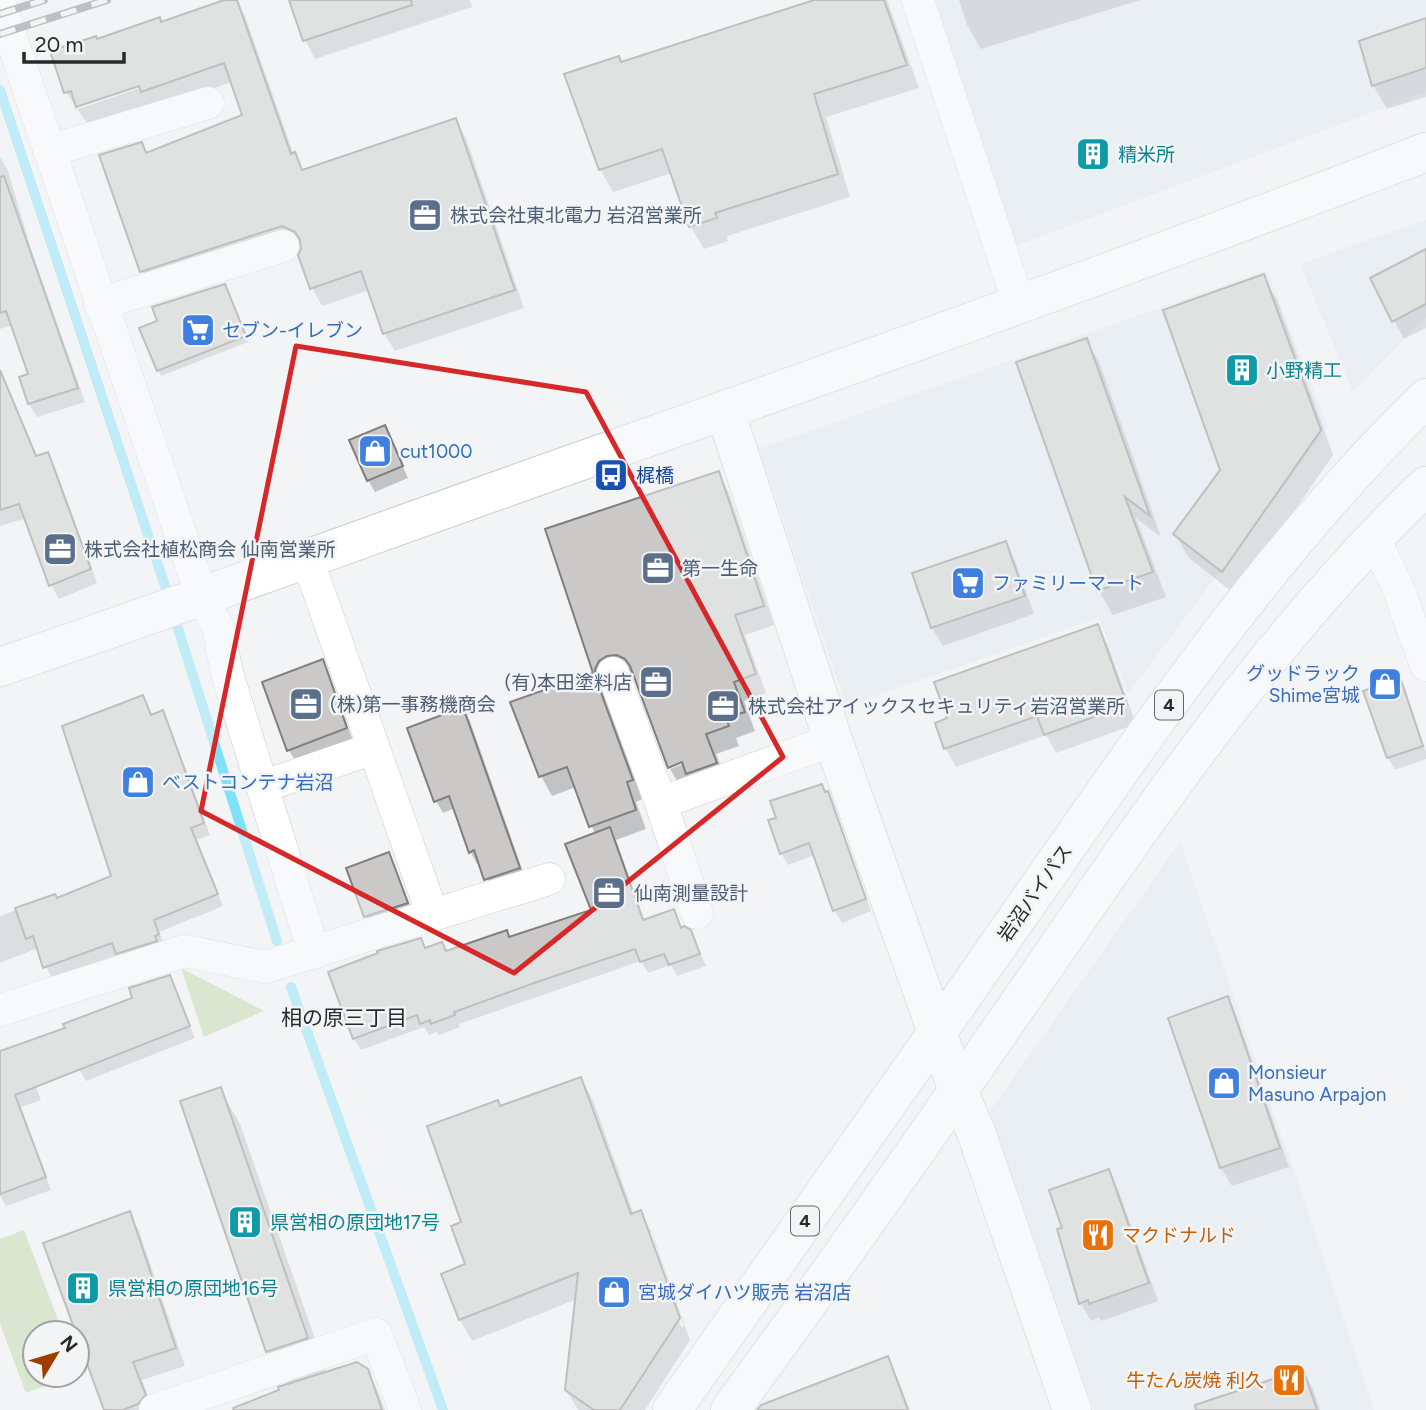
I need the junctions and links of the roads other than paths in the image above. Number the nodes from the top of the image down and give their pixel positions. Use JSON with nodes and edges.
{"nodes":[{"id":1,"x":918,"y":0,"type":"edge"},
{"id":2,"x":0,"y":5,"type":"edge"},
{"id":3,"x":208,"y":103,"type":"dead end"},
{"id":4,"x":49,"y":151,"type":"junction"},
{"id":5,"x":1426,"y":152,"type":"edge"},
{"id":6,"x":283,"y":246,"type":"dead end"},
{"id":7,"x":100,"y":304,"type":"junction"},
{"id":8,"x":1019,"y":304,"type":"junction"},
{"id":9,"x":1426,"y":398,"type":"edge"},
{"id":10,"x":725,"y":411,"type":"junction"},
{"id":11,"x":1426,"y":486,"type":"edge"},
{"id":12,"x":1374,"y":536,"type":"junction"},
{"id":13,"x":307,"y":558,"type":"junction"},
{"id":14,"x":184,"y":604,"type":"junction"},
{"id":15,"x":1426,"y":665,"type":"edge"},
{"id":16,"x":0,"y":667,"type":"edge"},
{"id":17,"x":613,"y":673,"type":"dead end"},
{"id":18,"x":833,"y":740,"type":"junction"},
{"id":19,"x":374,"y":748,"type":"junction"},
{"id":20,"x":262,"y":787,"type":"junction"},
{"id":21,"x":661,"y":803,"type":"junction"},
{"id":22,"x":549,"y":879,"type":"dead end"},
{"id":23,"x":697,"y":913,"type":"dead end"},
{"id":24,"x":433,"y":916,"type":"junction"},
{"id":25,"x":314,"y":953,"type":"junction"},
{"id":26,"x":0,"y":1010,"type":"edge"},
{"id":27,"x":938,"y":1032,"type":"junction"},
{"id":28,"x":958,"y":1091,"type":"junction"},
{"id":29,"x":155,"y":1410,"type":"edge"},
{"id":30,"x":405,"y":1410,"type":"edge"},
{"id":31,"x":672,"y":1410,"type":"edge"},
{"id":32,"x":730,"y":1410,"type":"edge"},
{"id":33,"x":1072,"y":1410,"type":"edge"}],
"edges":[{"from":1,"to":8,"type":"street"},
{"from":2,"to":4,"type":"street"},
{"from":3,"to":4,"type":"street"},
{"from":4,"to":7,"type":"street"},
{"from":5,"to":8,"type":"main road"},
{"from":6,"to":7,"type":"street"},
{"from":7,"to":14,"type":"street"},
{"from":8,"to":10,"type":"main road"},
{"from":9,"to":27,"type":"main road","name":"岩沼バイパス","number":"4"},
{"from":10,"to":13,"type":"main road"},
{"from":10,"to":18,"type":"main road"},
{"from":11,"to":12,"type":"main road"},
{"from":12,"to":15,"type":"street"},
{"from":12,"to":28,"type":"main road"},
{"from":13,"to":14,"type":"main road"},
{"from":13,"to":19,"type":"street"},
{"from":14,"to":16,"type":"main road"},
{"from":14,"to":20,"type":"street"},
{"from":17,"to":21,"type":"street"},
{"from":18,"to":21,"type":"street"},
{"from":18,"to":27,"type":"main road"},
{"from":19,"to":20,"type":"street"},
{"from":19,"to":24,"type":"street"},
{"from":20,"to":25,"type":"street"},
{"from":21,"to":23,"type":"street"},
{"from":22,"to":24,"type":"street"},
{"from":24,"to":25,"type":"street"},
{"from":25,"to":26,"type":"street"},
{"from":27,"to":28,"type":"main road"},
{"from":27,"to":31,"type":"main road","name":"岩沼バイパス","number":"4"},
{"from":28,"to":32,"type":"main road"},
{"from":28,"to":33,"type":"main road"},
{"from":29,"to":30,"type":"street"}]}
